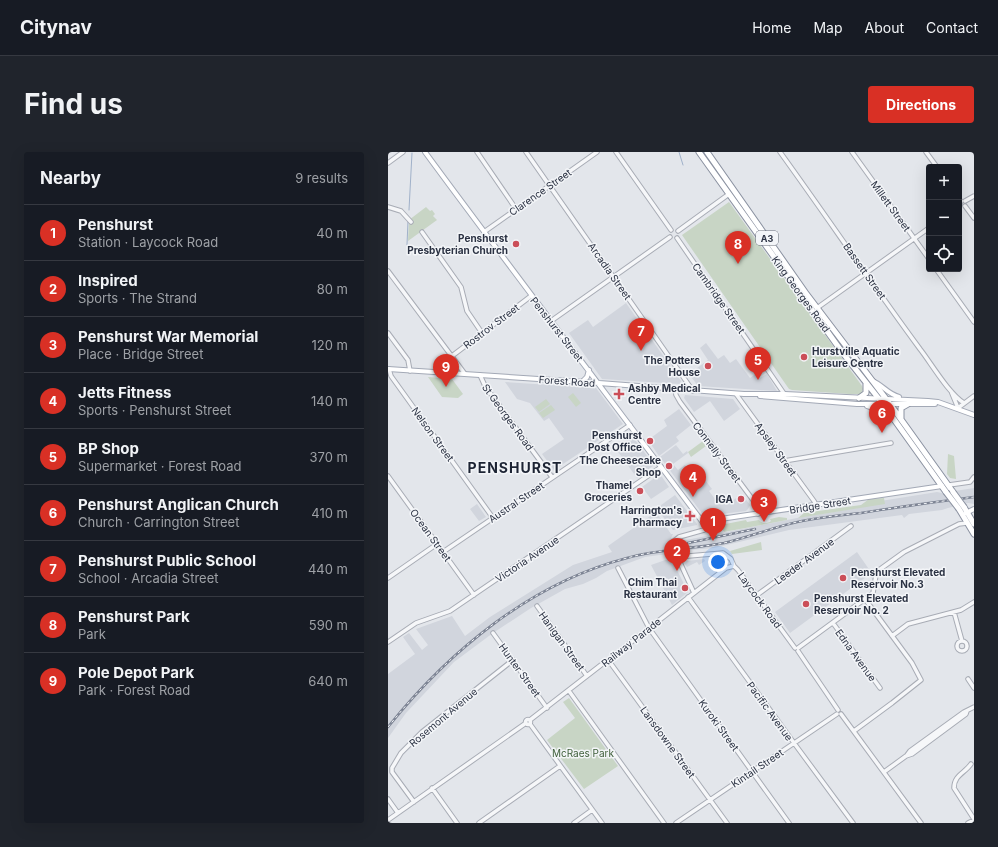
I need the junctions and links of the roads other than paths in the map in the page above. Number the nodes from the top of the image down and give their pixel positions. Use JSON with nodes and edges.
{"nodes":[{"id":1,"x":403,"y":152,"type":"edge"},
{"id":2,"x":425,"y":152,"type":"edge"},
{"id":3,"x":476,"y":152,"type":"edge"},
{"id":4,"x":526,"y":152,"type":"edge"},
{"id":5,"x":597,"y":152,"type":"edge"},
{"id":6,"x":616,"y":152,"type":"edge"},
{"id":7,"x":699,"y":152,"type":"edge"},
{"id":8,"x":707,"y":152,"type":"edge"},
{"id":9,"x":780,"y":152,"type":"edge"},
{"id":10,"x":852,"y":152,"type":"edge"},
{"id":11,"x":926,"y":152,"type":"edge"},
{"id":12,"x":388,"y":163,"type":"edge"},
{"id":13,"x":935,"y":164,"type":"edge"},
{"id":14,"x":725,"y":177,"type":"junction"},
{"id":15,"x":549,"y":185,"type":"junction"},
{"id":16,"x":729,"y":194,"type":"junction"},
{"id":17,"x":974,"y":196,"type":"edge"},
{"id":18,"x":962,"y":202,"type":"edge"},
{"id":19,"x":962,"y":204,"type":"edge"},
{"id":20,"x":388,"y":208,"type":"edge"},
{"id":21,"x":516,"y":209,"type":"junction"},
{"id":22,"x":974,"y":218,"type":"edge"},
{"id":23,"x":411,"y":222,"type":"dead end"},
{"id":24,"x":671,"y":230,"type":"junction"},
{"id":25,"x":926,"y":230,"type":"edge"},
{"id":26,"x":678,"y":231,"type":"junction"},
{"id":27,"x":422,"y":232,"type":"dead end"},
{"id":28,"x":484,"y":232,"type":"junction"},
{"id":29,"x":670,"y":237,"type":"junction"},
{"id":30,"x":676,"y":238,"type":"junction"},
{"id":31,"x":914,"y":239,"type":"junction"},
{"id":32,"x":926,"y":255,"type":"edge"},
{"id":33,"x":388,"y":271,"type":"edge"},
{"id":34,"x":938,"y":272,"type":"edge"},
{"id":35,"x":866,"y":273,"type":"junction"},
{"id":36,"x":614,"y":277,"type":"junction"},
{"id":37,"x":531,"y":296,"type":"junction"},
{"id":38,"x":817,"y":308,"type":"junction"},
{"id":39,"x":550,"y":321,"type":"junction"},
{"id":40,"x":974,"y":322,"type":"edge"},
{"id":41,"x":388,"y":333,"type":"edge"},
{"id":42,"x":482,"y":333,"type":"junction"},
{"id":43,"x":452,"y":356,"type":"junction"},
{"id":44,"x":388,"y":369,"type":"edge"},
{"id":45,"x":410,"y":370,"type":"junction"},
{"id":46,"x":589,"y":370,"type":"junction"},
{"id":47,"x":465,"y":374,"type":"junction"},
{"id":48,"x":480,"y":376,"type":"junction"},
{"id":49,"x":872,"y":381,"type":"junction"},
{"id":50,"x":582,"y":382,"type":"junction"},
{"id":51,"x":599,"y":383,"type":"junction"},
{"id":52,"x":866,"y":383,"type":"junction"},
{"id":53,"x":675,"y":389,"type":"junction"},
{"id":54,"x":694,"y":390,"type":"junction"},
{"id":55,"x":951,"y":390,"type":"junction"},
{"id":56,"x":736,"y":394,"type":"junction"},
{"id":57,"x":974,"y":396,"type":"edge"},
{"id":58,"x":786,"y":397,"type":"junction"},
{"id":59,"x":859,"y":398,"type":"junction"},
{"id":60,"x":878,"y":398,"type":"junction"},
{"id":61,"x":886,"y":398,"type":"junction"},
{"id":62,"x":906,"y":401,"type":"junction"},
{"id":63,"x":964,"y":403,"type":"junction"},
{"id":64,"x":857,"y":404,"type":"junction"},
{"id":65,"x":882,"y":404,"type":"junction"},
{"id":66,"x":890,"y":404,"type":"junction"},
{"id":67,"x":958,"y":408,"type":"junction"},
{"id":68,"x":974,"y":415,"type":"edge"},
{"id":69,"x":892,"y":417,"type":"junction"},
{"id":70,"x":901,"y":419,"type":"junction"},
{"id":71,"x":630,"y":425,"type":"junction"},
{"id":72,"x":891,"y":443,"type":"dead end"},
{"id":73,"x":784,"y":461,"type":"junction"},
{"id":74,"x":661,"y":467,"type":"junction"},
{"id":75,"x":388,"y":476,"type":"edge"},
{"id":76,"x":552,"y":477,"type":"junction"},
{"id":77,"x":974,"y":477,"type":"edge"},
{"id":78,"x":949,"y":485,"type":"junction"},
{"id":79,"x":942,"y":486,"type":"junction"},
{"id":80,"x":816,"y":505,"type":"junction"},
{"id":81,"x":974,"y":509,"type":"edge"},
{"id":82,"x":758,"y":514,"type":"junction"},
{"id":83,"x":965,"y":514,"type":"junction"},
{"id":84,"x":493,"y":518,"type":"junction"},
{"id":85,"x":967,"y":523,"type":"junction"},
{"id":86,"x":704,"y":524,"type":"junction"},
{"id":87,"x":974,"y":524,"type":"edge"},
{"id":88,"x":851,"y":526,"type":"dead end"},
{"id":89,"x":974,"y":534,"type":"edge"},
{"id":90,"x":437,"y":544,"type":"junction"},
{"id":91,"x":443,"y":552,"type":"junction"},
{"id":92,"x":676,"y":555,"type":"junction"},
{"id":93,"x":734,"y":566,"type":"junction"},
{"id":94,"x":618,"y":568,"type":"dead end"},
{"id":95,"x":388,"y":578,"type":"edge"},
{"id":96,"x":694,"y":593,"type":"junction"},
{"id":97,"x":474,"y":595,"type":"junction"},
{"id":98,"x":757,"y":595,"type":"junction"},
{"id":99,"x":688,"y":597,"type":"junction"},
{"id":100,"x":865,"y":599,"type":"junction"},
{"id":101,"x":974,"y":602,"type":"edge"},
{"id":102,"x":537,"y":606,"type":"dead end"},
{"id":103,"x":954,"y":612,"type":"junction"},
{"id":104,"x":833,"y":623,"type":"junction"},
{"id":105,"x":649,"y":628,"type":"junction"},
{"id":106,"x":493,"y":633,"type":"dead end"},
{"id":107,"x":892,"y":636,"type":"junction"},
{"id":108,"x":962,"y":641,"type":"dead end"},
{"id":109,"x":388,"y":642,"type":"edge"},
{"id":110,"x":797,"y":649,"type":"junction"},
{"id":111,"x":512,"y":660,"type":"junction"},
{"id":112,"x":609,"y":661,"type":"junction"},
{"id":113,"x":587,"y":676,"type":"junction"},
{"id":114,"x":968,"y":679,"type":"dead end"},
{"id":115,"x":880,"y":688,"type":"dead end"},
{"id":116,"x":974,"y":688,"type":"edge"},
{"id":117,"x":569,"y":691,"type":"junction"},
{"id":118,"x":547,"y":708,"type":"junction"},
{"id":119,"x":974,"y":708,"type":"edge"},
{"id":120,"x":839,"y":712,"type":"junction"},
{"id":121,"x":529,"y":723,"type":"junction"},
{"id":122,"x":854,"y":731,"type":"junction"},
{"id":123,"x":794,"y":743,"type":"junction"},
{"id":124,"x":970,"y":764,"type":"dead end"},
{"id":125,"x":560,"y":766,"type":"junction"},
{"id":126,"x":752,"y":771,"type":"junction"},
{"id":127,"x":884,"y":772,"type":"junction"},
{"id":128,"x":432,"y":788,"type":"junction"},
{"id":129,"x":388,"y":799,"type":"edge"},
{"id":130,"x":710,"y":800,"type":"junction"},
{"id":131,"x":414,"y":802,"type":"junction"},
{"id":132,"x":592,"y":810,"type":"junction"},
{"id":133,"x":398,"y":813,"type":"junction"},
{"id":134,"x":974,"y":819,"type":"edge"},
{"id":135,"x":388,"y":820,"type":"edge"},
{"id":136,"x":458,"y":823,"type":"edge"},
{"id":137,"x":479,"y":823,"type":"edge"},
{"id":138,"x":574,"y":823,"type":"edge"},
{"id":139,"x":602,"y":823,"type":"edge"},
{"id":140,"x":664,"y":823,"type":"edge"},
{"id":141,"x":676,"y":823,"type":"edge"},
{"id":142,"x":727,"y":823,"type":"edge"},
{"id":143,"x":789,"y":823,"type":"edge"},
{"id":144,"x":853,"y":823,"type":"edge"},
{"id":145,"x":921,"y":823,"type":"edge"},
{"id":146,"x":968,"y":823,"type":"edge"}],
"edges":[{"from":1,"to":12,"type":"street"},
{"from":2,"to":28,"type":"main road","name":"Penshurst Street"},
{"from":3,"to":21,"type":"street"},
{"from":4,"to":15,"type":"street","name":"Arcadia Street"},
{"from":5,"to":15,"type":"street","name":"Clarence Street"},
{"from":6,"to":24,"type":"street"},
{"from":7,"to":16,"type":"highway","name":"King Georges Road","number":"A3"},
{"from":8,"to":14,"type":"highway","name":"King Georges Road","number":"A3"},
{"from":9,"to":35,"type":"street","name":"Bassett Street"},
{"from":10,"to":31,"type":"street","name":"Millett Street"},
{"from":11,"to":13,"type":"street"},
{"from":14,"to":16,"type":"highway"},
{"from":14,"to":38,"type":"highway","name":"King Georges Road","number":"A3"},
{"from":15,"to":21,"type":"street","name":"Clarence Street"},
{"from":15,"to":36,"type":"street","name":"Arcadia Street"},
{"from":16,"to":26,"type":"street"},
{"from":16,"to":52,"type":"highway","name":"King Georges Road","number":"A3"},
{"from":17,"to":18,"type":"street"},
{"from":19,"to":22,"type":"street"},
{"from":20,"to":23,"type":"street"},
{"from":21,"to":28,"type":"street","name":"Clarence Street"},
{"from":24,"to":26,"type":"street"},
{"from":24,"to":29,"type":"street"},
{"from":25,"to":31,"type":"street"},
{"from":26,"to":30,"type":"street"},
{"from":27,"to":42,"type":"street"},
{"from":28,"to":37,"type":"main road","name":"Penshurst Street"},
{"from":29,"to":30,"type":"street"},
{"from":29,"to":36,"type":"street"},
{"from":30,"to":58,"type":"street","name":"Cambridge Street"},
{"from":31,"to":32,"type":"street","name":"Millett Street"},
{"from":31,"to":35,"type":"street"},
{"from":33,"to":43,"type":"street"},
{"from":34,"to":40,"type":"street"},
{"from":35,"to":38,"type":"street"},
{"from":35,"to":55,"type":"street","name":"Bassett Street"},
{"from":36,"to":39,"type":"street"},
{"from":36,"to":54,"type":"street","name":"Arcadia Street"},
{"from":37,"to":39,"type":"main road","name":"Penshurst Street"},
{"from":37,"to":42,"type":"street","name":"Rostrov Street"},
{"from":38,"to":49,"type":"highway","name":"King Georges Road","number":"A3"},
{"from":39,"to":46,"type":"main road","name":"Penshurst Street"},
{"from":41,"to":45,"type":"street"},
{"from":42,"to":43,"type":"street","name":"Rostrov Street"},
{"from":43,"to":47,"type":"street"},
{"from":44,"to":45,"type":"main road","name":"Forest Road"},
{"from":44,"to":84,"type":"street","name":"Nelson Street"},
{"from":45,"to":47,"type":"main road","name":"Forest Road"},
{"from":46,"to":50,"type":"main road"},
{"from":46,"to":51,"type":"main road","name":"Penshurst Street"},
{"from":47,"to":48,"type":"main road","name":"Forest Road"},
{"from":48,"to":50,"type":"main road","name":"Forest Road"},
{"from":48,"to":76,"type":"street","name":"St Georges Road"},
{"from":49,"to":61,"type":"highway","name":"King Georges Road","number":"A3"},
{"from":49,"to":62,"type":"main road"},
{"from":50,"to":51,"type":"main road","name":"Forest Road"},
{"from":51,"to":53,"type":"main road","name":"Forest Road"},
{"from":51,"to":71,"type":"main road","name":"Penshurst Street"},
{"from":52,"to":59,"type":"highway"},
{"from":52,"to":60,"type":"highway","name":"King Georges Road","number":"A3"},
{"from":53,"to":54,"type":"main road","name":"Forest Road"},
{"from":53,"to":82,"type":"street","name":"Connelly Street"},
{"from":54,"to":56,"type":"main road","name":"Forest Road"},
{"from":55,"to":63,"type":"street","name":"Bassett Street"},
{"from":55,"to":67,"type":"street","name":"Bassett Street"},
{"from":56,"to":58,"type":"main road","name":"Forest Road"},
{"from":56,"to":73,"type":"street","name":"Apsley Street"},
{"from":57,"to":63,"type":"street"},
{"from":58,"to":59,"type":"main road","name":"Forest Road"},
{"from":58,"to":64,"type":"main road","name":"Forest Road"},
{"from":59,"to":60,"type":"main road","name":"Forest Road"},
{"from":60,"to":61,"type":"main road","name":"Forest Road"},
{"from":60,"to":65,"type":"highway","name":"King Georges Road","number":"A3"},
{"from":61,"to":62,"type":"main road","name":"Forest Road"},
{"from":61,"to":66,"type":"highway","name":"King Georges Road","number":"A3"},
{"from":62,"to":66,"type":"main road","name":"Forest Road"},
{"from":62,"to":67,"type":"main road","name":"Forest Road"},
{"from":62,"to":70,"type":"highway"},
{"from":63,"to":67,"type":"street"},
{"from":64,"to":65,"type":"main road","name":"Forest Road"},
{"from":64,"to":69,"type":"main road"},
{"from":65,"to":66,"type":"main road","name":"Forest Road"},
{"from":65,"to":69,"type":"highway","name":"King Georges Road","number":"A3"},
{"from":66,"to":70,"type":"highway","name":"King Georges Road","number":"A3"},
{"from":67,"to":68,"type":"main road","name":"Forest Road"},
{"from":69,"to":79,"type":"highway","name":"King Georges Road","number":"A3"},
{"from":70,"to":78,"type":"highway","name":"King Georges Road","number":"A3"},
{"from":71,"to":74,"type":"main road","name":"Penshurst Street"},
{"from":71,"to":76,"type":"street","name":"Austral Street"},
{"from":72,"to":73,"type":"street"},
{"from":73,"to":80,"type":"street","name":"Apsley Street"},
{"from":74,"to":86,"type":"main road","name":"Penshurst Street"},
{"from":74,"to":97,"type":"street","name":"Victoria Avenue"},
{"from":75,"to":90,"type":"street","name":"Ocean Street"},
{"from":76,"to":84,"type":"street","name":"Austral Street"},
{"from":77,"to":78,"type":"street","name":"Bridge Street"},
{"from":78,"to":79,"type":"highway","name":"Bridge Street"},
{"from":78,"to":83,"type":"highway","name":"King Georges Road","number":"A3","bridge":true},
{"from":79,"to":80,"type":"main road","name":"Bridge Street"},
{"from":79,"to":83,"type":"highway","name":"King Georges Road","number":"A3","bridge":true},
{"from":80,"to":82,"type":"main road","name":"Bridge Street"},
{"from":81,"to":83,"type":"main road"},
{"from":82,"to":86,"type":"main road","name":"Bridge Street"},
{"from":83,"to":85,"type":"highway","name":"King Georges Road","number":"A3"},
{"from":83,"to":87,"type":"highway","name":"King Georges Road","number":"A3"},
{"from":84,"to":91,"type":"street","name":"Austral Street"},
{"from":85,"to":89,"type":"highway","name":"King Georges Road","number":"A3"},
{"from":85,"to":100,"type":"street"},
{"from":86,"to":92,"type":"street","name":"Bridge Street","bridge":true},
{"from":88,"to":98,"type":"street","name":"Leeder Avenue"},
{"from":90,"to":91,"type":"street","name":"Ocean Street"},
{"from":90,"to":95,"type":"street"},
{"from":91,"to":97,"type":"street","name":"Ocean Street"},
{"from":92,"to":93,"type":"street","name":"Laycock Road"},
{"from":92,"to":96,"type":"street"},
{"from":93,"to":96,"type":"street","name":"Railway Parade"},
{"from":93,"to":98,"type":"street","name":"Laycock Road"},
{"from":94,"to":105,"type":"street","name":"Kuroki Street"},
{"from":96,"to":99,"type":"street","name":"Railway Parade"},
{"from":97,"to":109,"type":"street","name":"Victoria Avenue"},
{"from":98,"to":110,"type":"street","name":"Laycock Road"},
{"from":99,"to":105,"type":"street","name":"Railway Parade"},
{"from":99,"to":123,"type":"street","name":"Pacific Avenue"},
{"from":100,"to":104,"type":"street"},
{"from":100,"to":107,"type":"street"},
{"from":101,"to":103,"type":"street"},
{"from":102,"to":113,"type":"street","name":"Hanigan Street"},
{"from":103,"to":107,"type":"street"},
{"from":103,"to":108,"type":"street"},
{"from":104,"to":110,"type":"street"},
{"from":104,"to":115,"type":"street","name":"Edna Avenue"},
{"from":105,"to":112,"type":"street","name":"Railway Parade"},
{"from":105,"to":126,"type":"street","name":"Kuroki Street"},
{"from":106,"to":111,"type":"street","name":"Hunter Street"},
{"from":107,"to":122,"type":"street"},
{"from":110,"to":120,"type":"street","name":"Laycock Road"},
{"from":111,"to":118,"type":"street","name":"Hunter Street"},
{"from":111,"to":131,"type":"street","name":"Rosemont Avenue"},
{"from":112,"to":113,"type":"street","name":"Railway Parade"},
{"from":112,"to":130,"type":"street","name":"Lansdowne Street"},
{"from":113,"to":117,"type":"street","name":"Railway Parade"},
{"from":114,"to":116,"type":"street"},
{"from":117,"to":118,"type":"street","name":"Railway Parade"},
{"from":117,"to":140,"type":"street"},
{"from":118,"to":121,"type":"street","name":"Railway Parade"},
{"from":119,"to":127,"type":"street"},
{"from":120,"to":122,"type":"street","name":"Laycock Road"},
{"from":120,"to":123,"type":"street","name":"Kintail Street"},
{"from":121,"to":125,"type":"street"},
{"from":121,"to":128,"type":"street","name":"Railway Parade"},
{"from":122,"to":127,"type":"street","name":"Laycock Road"},
{"from":123,"to":126,"type":"street","name":"Kintail Street"},
{"from":123,"to":144,"type":"street","name":"Pacific Avenue"},
{"from":124,"to":134,"type":"street"},
{"from":125,"to":132,"type":"street"},
{"from":125,"to":137,"type":"street"},
{"from":126,"to":130,"type":"street","name":"Kintail Street"},
{"from":126,"to":143,"type":"street","name":"Kuroki Street"},
{"from":127,"to":145,"type":"street","name":"Laycock Road"},
{"from":128,"to":131,"type":"street","name":"Railway Parade"},
{"from":128,"to":136,"type":"street"},
{"from":129,"to":133,"type":"street"},
{"from":130,"to":141,"type":"street","name":"Kintail Street"},
{"from":130,"to":142,"type":"street","name":"Lansdowne Street"},
{"from":131,"to":133,"type":"street","name":"Railway Parade"},
{"from":132,"to":138,"type":"street"},
{"from":132,"to":139,"type":"street"},
{"from":133,"to":135,"type":"street","name":"Railway Parade"},
{"from":134,"to":146,"type":"street"}]}
